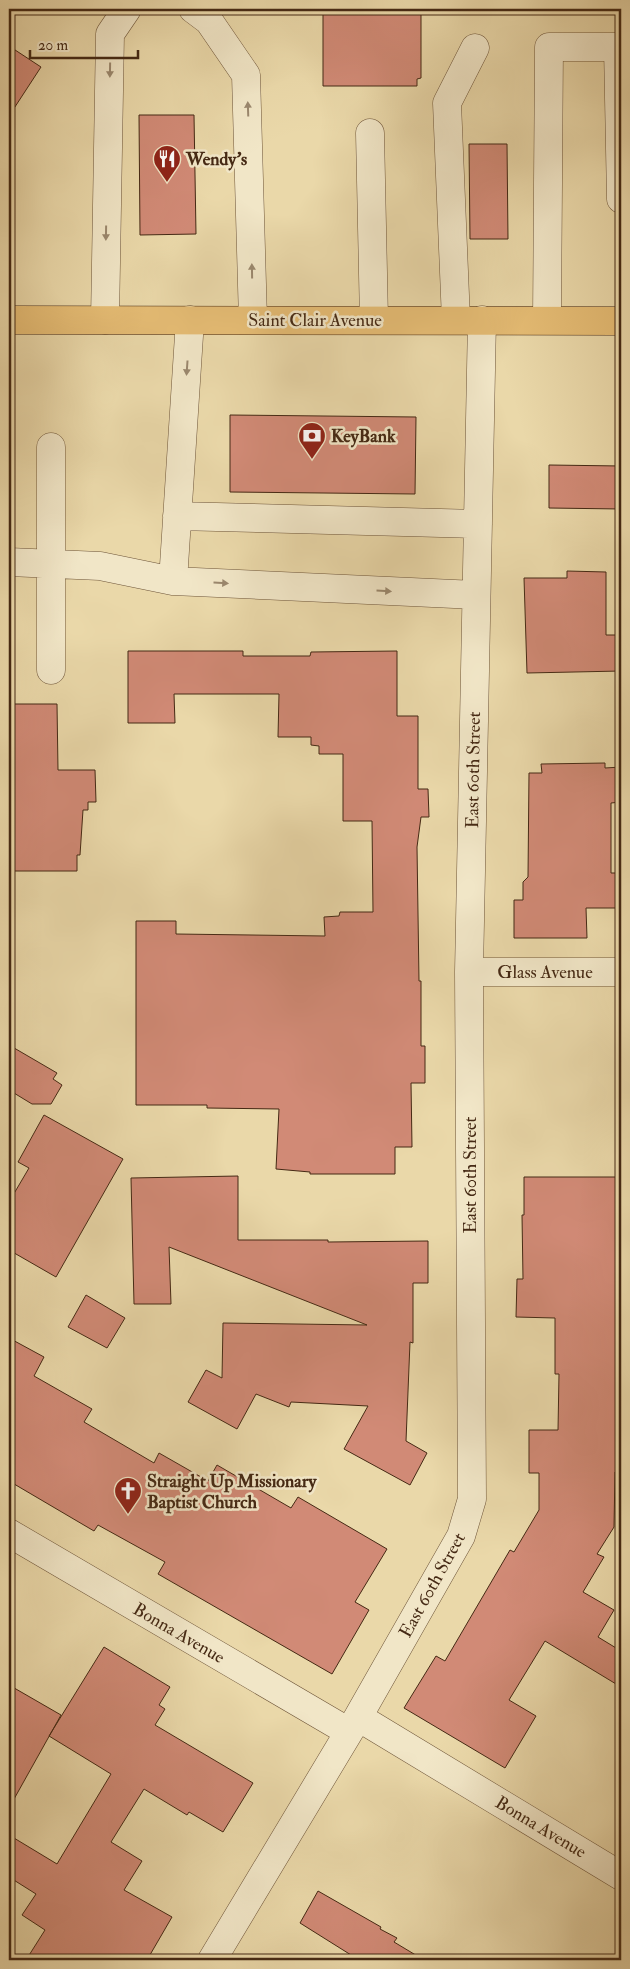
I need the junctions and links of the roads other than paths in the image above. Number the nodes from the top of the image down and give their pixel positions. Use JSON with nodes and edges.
{"nodes":[{"id":1,"x":126,"y":9,"type":"edge"},
{"id":2,"x":193,"y":9,"type":"edge"},
{"id":3,"x":619,"y":47,"type":"edge"},
{"id":4,"x":475,"y":48,"type":"dead end"},
{"id":5,"x":370,"y":133,"type":"dead end"},
{"id":6,"x":621,"y":199,"type":"edge"},
{"id":7,"x":9,"y":320,"type":"edge"},
{"id":8,"x":105,"y":320,"type":"junction"},
{"id":9,"x":190,"y":320,"type":"junction"},
{"id":10,"x":253,"y":320,"type":"junction"},
{"id":11,"x":374,"y":320,"type":"junction"},
{"id":12,"x":469,"y":320,"type":"junction"},
{"id":13,"x":547,"y":320,"type":"junction"},
{"id":14,"x":621,"y":321,"type":"edge"},
{"id":15,"x":51,"y":447,"type":"dead end"},
{"id":16,"x":177,"y":516,"type":"junction"},
{"id":17,"x":478,"y":524,"type":"junction"},
{"id":18,"x":9,"y":562,"type":"edge"},
{"id":19,"x":50,"y":564,"type":"junction"},
{"id":20,"x":173,"y":581,"type":"junction"},
{"id":21,"x":476,"y":594,"type":"junction"},
{"id":22,"x":51,"y":670,"type":"dead end"},
{"id":23,"x":469,"y":972,"type":"junction"},
{"id":24,"x":621,"y":972,"type":"edge"},
{"id":25,"x":9,"y":1533,"type":"edge"},
{"id":26,"x":353,"y":1724,"type":"junction"},
{"id":27,"x":621,"y":1876,"type":"edge"},
{"id":28,"x":212,"y":1960,"type":"edge"}],
"edges":[{"from":1,"to":8,"type":"street","one_way":true},
{"from":10,"to":2,"type":"street","one_way":true},
{"from":3,"to":6,"type":"street"},
{"from":3,"to":13,"type":"street"},
{"from":4,"to":12,"type":"street","name":"East 60th Street"},
{"from":5,"to":11,"type":"street"},
{"from":7,"to":8,"type":"main road","name":"Saint Clair Avenue"},
{"from":8,"to":9,"type":"main road","name":"Saint Clair Avenue"},
{"from":9,"to":10,"type":"main road","name":"Saint Clair Avenue"},
{"from":9,"to":16,"type":"street","one_way":true},
{"from":10,"to":11,"type":"main road","name":"Saint Clair Avenue"},
{"from":11,"to":12,"type":"main road","name":"Saint Clair Avenue"},
{"from":12,"to":13,"type":"main road","name":"Saint Clair Avenue"},
{"from":12,"to":17,"type":"street","name":"East 60th Street"},
{"from":13,"to":14,"type":"main road","name":"Saint Clair Avenue"},
{"from":15,"to":19,"type":"street"},
{"from":16,"to":17,"type":"street"},
{"from":16,"to":20,"type":"street"},
{"from":17,"to":21,"type":"street","name":"East 60th Street"},
{"from":18,"to":19,"type":"street"},
{"from":19,"to":20,"type":"street"},
{"from":19,"to":22,"type":"street"},
{"from":20,"to":21,"type":"street","one_way":true},
{"from":21,"to":23,"type":"street","name":"East 60th Street"},
{"from":23,"to":24,"type":"street","name":"Glass Avenue"},
{"from":23,"to":26,"type":"street","name":"East 60th Street"},
{"from":25,"to":26,"type":"street","name":"Bonna Avenue"},
{"from":26,"to":27,"type":"street","name":"Bonna Avenue"},
{"from":26,"to":28,"type":"street","name":"East 60th Street"}]}
